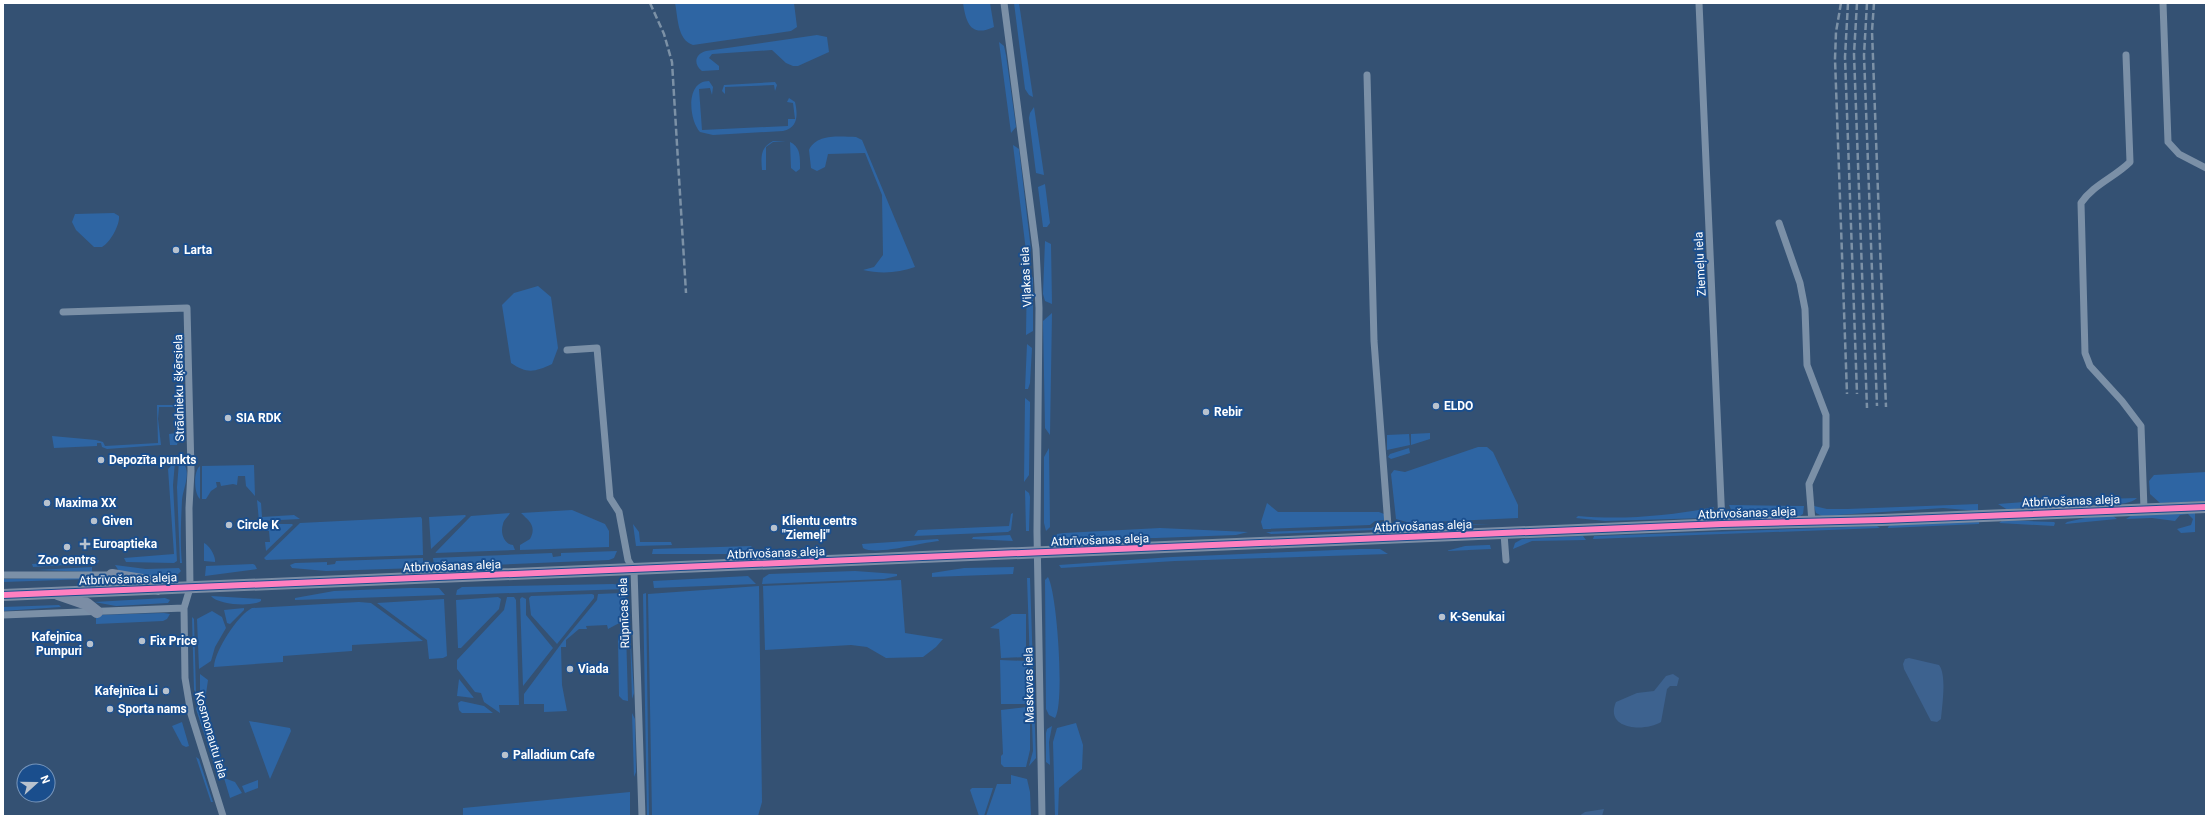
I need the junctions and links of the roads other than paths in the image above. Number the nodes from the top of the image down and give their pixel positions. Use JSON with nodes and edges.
{"nodes":[{"id":1,"x":1004,"y":3,"type":"edge"},
{"id":2,"x":1699,"y":3,"type":"edge"},
{"id":3,"x":2163,"y":3,"type":"edge"},
{"id":4,"x":2126,"y":55,"type":"dead end"},
{"id":5,"x":1368,"y":75,"type":"dead end"},
{"id":6,"x":2206,"y":168,"type":"edge"},
{"id":7,"x":1779,"y":224,"type":"dead end"},
{"id":8,"x":63,"y":312,"type":"dead end"},
{"id":9,"x":567,"y":350,"type":"dead end"},
{"id":10,"x":2202,"y":507,"type":"edge"},
{"id":11,"x":2144,"y":509,"type":"junction"},
{"id":12,"x":1812,"y":522,"type":"junction"},
{"id":13,"x":1722,"y":524,"type":"junction"},
{"id":14,"x":1504,"y":534,"type":"junction"},
{"id":15,"x":1389,"y":539,"type":"junction"},
{"id":16,"x":1038,"y":553,"type":"junction"},
{"id":17,"x":1506,"y":560,"type":"dead end"},
{"id":18,"x":634,"y":570,"type":"junction"},
{"id":19,"x":3,"y":575,"type":"edge"},
{"id":20,"x":112,"y":575,"type":"joint"},
{"id":21,"x":190,"y":588,"type":"junction"},
{"id":22,"x":158,"y":589,"type":"junction"},
{"id":23,"x":55,"y":593,"type":"junction"},
{"id":24,"x":3,"y":595,"type":"edge"},
{"id":25,"x":184,"y":608,"type":"junction"},
{"id":26,"x":97,"y":612,"type":"junction"},
{"id":27,"x":3,"y":615,"type":"edge"},
{"id":28,"x":223,"y":816,"type":"edge"},
{"id":29,"x":642,"y":816,"type":"edge"},
{"id":30,"x":1042,"y":816,"type":"edge"}],
"edges":[{"from":1,"to":16,"type":"street","name":"Viļakas iela"},
{"from":2,"to":13,"type":"street","name":"Ziemeļu iela"},
{"from":3,"to":6,"type":"street"},
{"from":4,"to":11,"type":"street"},
{"from":5,"to":15,"type":"street"},
{"from":7,"to":12,"type":"street"},
{"from":8,"to":21,"type":"street","name":"Strādnieku šķērsiela"},
{"from":9,"to":18,"type":"street","name":"Rūpnīcas iela"},
{"from":10,"to":11,"type":"main road","name":"Atbrīvošanas aleja"},
{"from":11,"to":12,"type":"main road","name":"Atbrīvošanas aleja"},
{"from":12,"to":13,"type":"main road","name":"Atbrīvošanas aleja"},
{"from":13,"to":14,"type":"main road","name":"Atbrīvošanas aleja"},
{"from":14,"to":15,"type":"main road","name":"Atbrīvošanas aleja"},
{"from":14,"to":17,"type":"street"},
{"from":15,"to":16,"type":"main road","name":"Atbrīvošanas aleja"},
{"from":16,"to":18,"type":"main road","name":"Atbrīvošanas aleja"},
{"from":16,"to":30,"type":"street","name":"Maskavas iela"},
{"from":18,"to":21,"type":"main road","name":"Atbrīvošanas aleja"},
{"from":18,"to":29,"type":"street","name":"Rūpnīcas iela"},
{"from":19,"to":20,"type":"street"},
{"from":20,"to":22,"type":"main road"},
{"from":21,"to":22,"type":"main road","name":"Atbrīvošanas aleja"},
{"from":21,"to":25,"type":"street","name":"Kosmonautu iela"},
{"from":22,"to":23,"type":"main road","name":"Atbrīvošanas aleja"},
{"from":23,"to":24,"type":"main road","name":"Atbrīvošanas aleja"},
{"from":23,"to":26,"type":"main road"},
{"from":25,"to":26,"type":"street"},
{"from":25,"to":28,"type":"street","name":"Kosmonautu iela"},
{"from":26,"to":27,"type":"street"}]}
